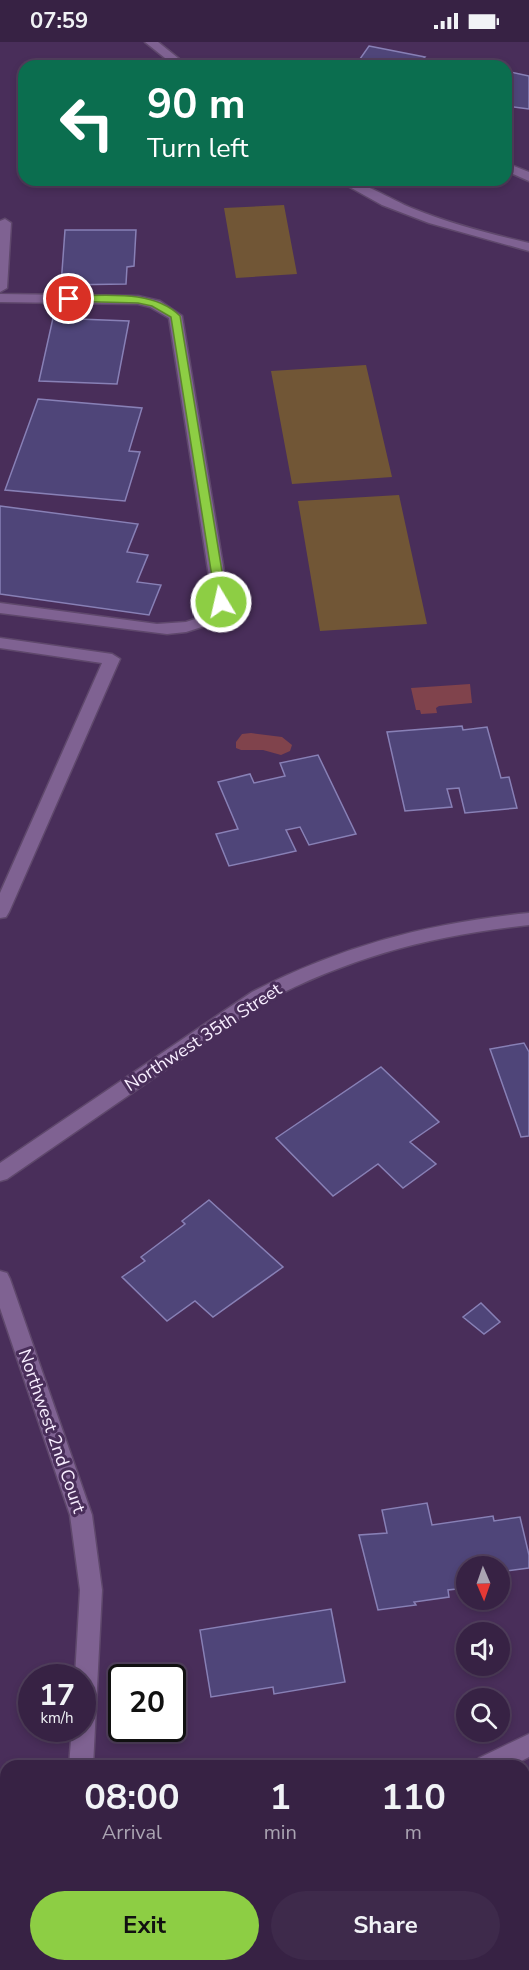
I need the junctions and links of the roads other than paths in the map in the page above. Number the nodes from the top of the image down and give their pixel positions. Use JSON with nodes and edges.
{"nodes":[{"id":1,"x":151,"y":42,"type":"edge"},
{"id":2,"x":174,"y":60,"type":"edge"},
{"id":3,"x":512,"y":170,"type":"edge"},
{"id":4,"x":529,"y":177,"type":"edge"},
{"id":5,"x":353,"y":186,"type":"edge"},
{"id":6,"x":5,"y":223,"type":"dead end"},
{"id":7,"x":529,"y":247,"type":"edge"},
{"id":8,"x":0,"y":288,"type":"edge"},
{"id":9,"x":0,"y":298,"type":"edge"},
{"id":10,"x":0,"y":608,"type":"edge"},
{"id":11,"x":0,"y":643,"type":"edge"},
{"id":12,"x":0,"y":912,"type":"edge"},
{"id":13,"x":529,"y":919,"type":"edge"},
{"id":14,"x":0,"y":1173,"type":"edge"},
{"id":15,"x":0,"y":1279,"type":"edge"},
{"id":16,"x":529,"y":1745,"type":"edge"},
{"id":17,"x":81,"y":1760,"type":"edge"},
{"id":18,"x":499,"y":1760,"type":"edge"}],
"edges":[{"from":1,"to":2,"type":"street"},
{"from":3,"to":4,"type":"street"},
{"from":5,"to":7,"type":"street"},
{"from":6,"to":8,"type":"street"},
{"from":9,"to":10,"type":"street"},
{"from":11,"to":12,"type":"street"},
{"from":13,"to":14,"type":"street","name":"Northwest 35th Street"},
{"from":15,"to":17,"type":"street","name":"Northwest 2nd Court"},
{"from":16,"to":18,"type":"street"}]}
